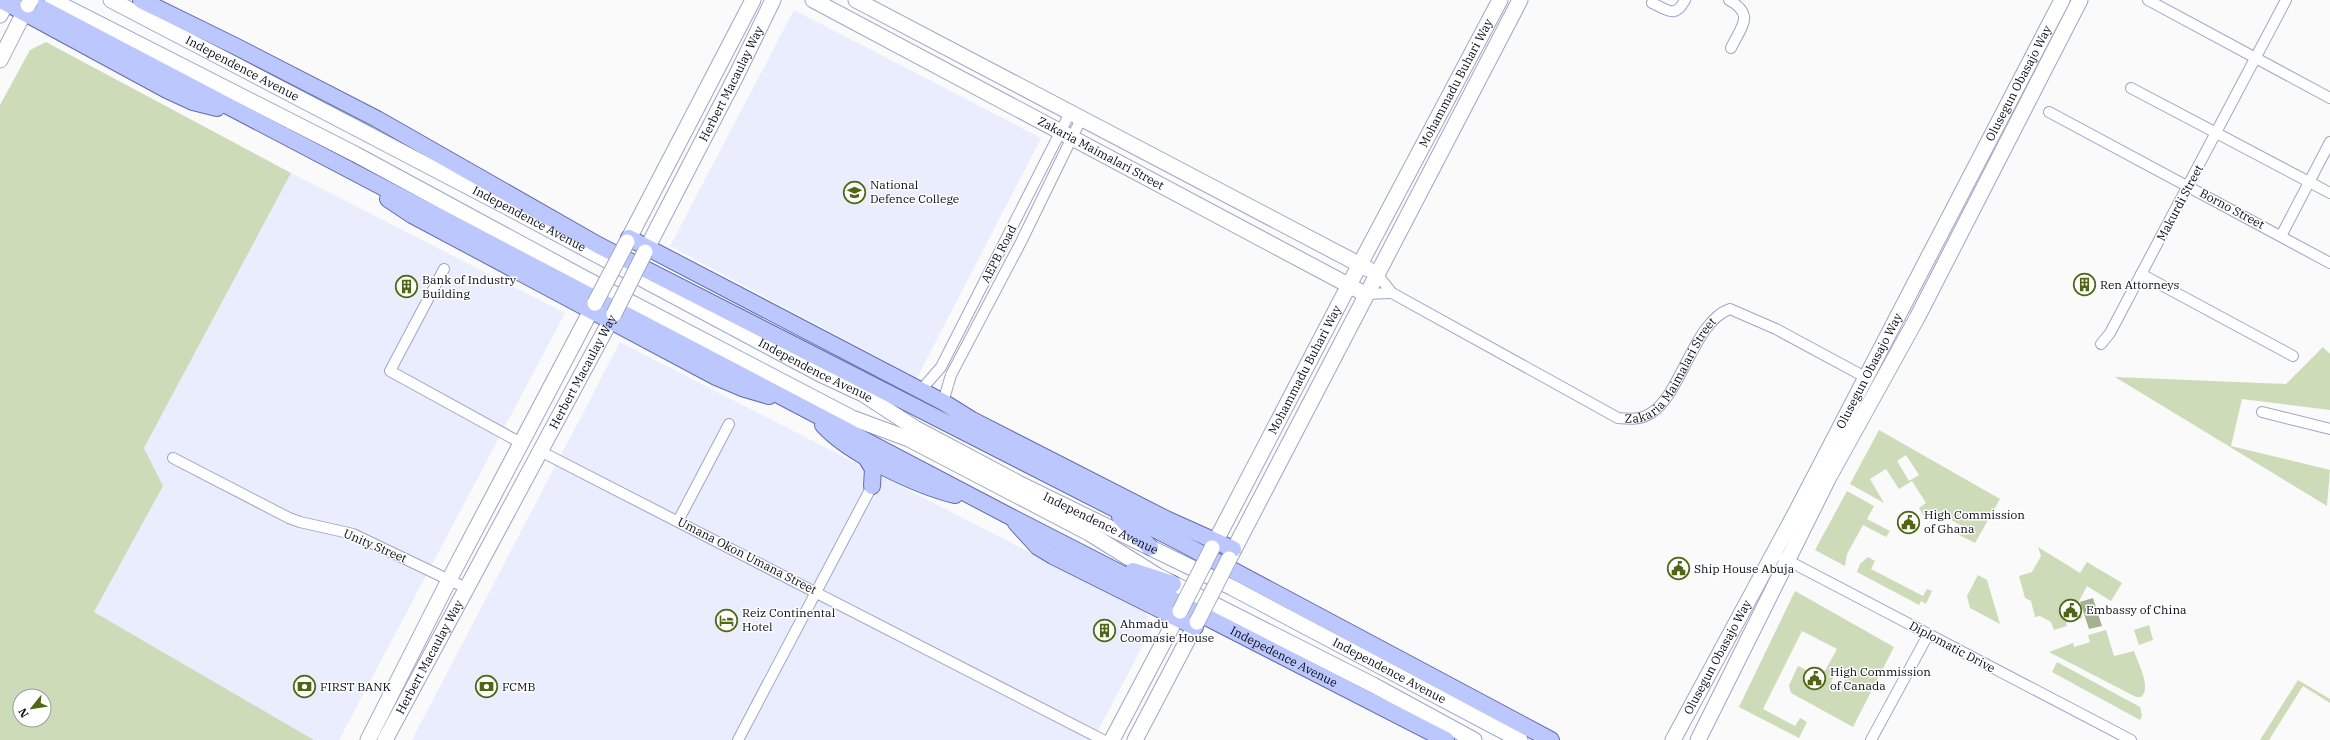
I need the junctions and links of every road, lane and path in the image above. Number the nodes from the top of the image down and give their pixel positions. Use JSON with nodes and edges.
{"nodes":[{"id":1,"x":52,"y":0,"type":"edge"},
{"id":2,"x":111,"y":0,"type":"edge"},
{"id":3,"x":141,"y":0,"type":"edge"},
{"id":4,"x":754,"y":0,"type":"edge"},
{"id":5,"x":773,"y":0,"type":"edge"},
{"id":6,"x":813,"y":0,"type":"edge"},
{"id":7,"x":856,"y":0,"type":"edge"},
{"id":8,"x":1500,"y":0,"type":"edge"},
{"id":9,"x":1520,"y":0,"type":"edge"},
{"id":10,"x":1685,"y":0,"type":"edge"},
{"id":11,"x":1728,"y":0,"type":"edge"},
{"id":12,"x":2062,"y":0,"type":"edge"},
{"id":13,"x":2080,"y":0,"type":"edge"},
{"id":14,"x":2148,"y":0,"type":"edge"},
{"id":15,"x":2286,"y":0,"type":"edge"},
{"id":16,"x":1652,"y":2,"type":"dead end"},
{"id":17,"x":27,"y":4,"type":"edge"},
{"id":18,"x":4,"y":5,"type":"edge"},
{"id":19,"x":1731,"y":48,"type":"dead end"},
{"id":20,"x":2255,"y":59,"type":"junction"},
{"id":21,"x":0,"y":60,"type":"edge"},
{"id":22,"x":2131,"y":88,"type":"dead end"},
{"id":23,"x":199,"y":90,"type":"junction"},
{"id":24,"x":2330,"y":98,"type":"edge"},
{"id":25,"x":2048,"y":112,"type":"dead end"},
{"id":26,"x":1076,"y":116,"type":"junction"},
{"id":27,"x":2216,"y":134,"type":"junction"},
{"id":28,"x":1066,"y":135,"type":"junction"},
{"id":29,"x":2330,"y":142,"type":"edge"},
{"id":30,"x":349,"y":169,"type":"junction"},
{"id":31,"x":2309,"y":182,"type":"junction"},
{"id":32,"x":2189,"y":186,"type":"junction"},
{"id":33,"x":2330,"y":193,"type":"edge"},
{"id":34,"x":2281,"y":236,"type":"junction"},
{"id":35,"x":628,"y":240,"type":"junction"},
{"id":36,"x":646,"y":250,"type":"junction"},
{"id":37,"x":2330,"y":263,"type":"edge"},
{"id":38,"x":1359,"y":265,"type":"junction"},
{"id":39,"x":444,"y":269,"type":"dead end"},
{"id":40,"x":1376,"y":274,"type":"junction"},
{"id":41,"x":2140,"y":274,"type":"junction"},
{"id":42,"x":1348,"y":285,"type":"junction"},
{"id":43,"x":1392,"y":293,"type":"junction"},
{"id":44,"x":1365,"y":294,"type":"junction"},
{"id":45,"x":593,"y":306,"type":"junction"},
{"id":46,"x":612,"y":317,"type":"junction"},
{"id":47,"x":2101,"y":344,"type":"dead end"},
{"id":48,"x":2293,"y":356,"type":"dead end"},
{"id":49,"x":1865,"y":377,"type":"junction"},
{"id":50,"x":921,"y":390,"type":"junction"},
{"id":51,"x":794,"y":402,"type":"junction"},
{"id":52,"x":943,"y":402,"type":"junction"},
{"id":53,"x":810,"y":410,"type":"junction"},
{"id":54,"x":2262,"y":412,"type":"dead end"},
{"id":55,"x":729,"y":424,"type":"dead end"},
{"id":56,"x":2330,"y":429,"type":"edge"},
{"id":57,"x":1841,"y":440,"type":"junction"},
{"id":58,"x":521,"y":443,"type":"junction"},
{"id":59,"x":540,"y":451,"type":"junction"},
{"id":60,"x":864,"y":454,"type":"junction"},
{"id":61,"x":173,"y":458,"type":"dead end"},
{"id":62,"x":902,"y":475,"type":"junction"},
{"id":63,"x":872,"y":486,"type":"junction"},
{"id":64,"x":982,"y":501,"type":"junction"},
{"id":65,"x":1109,"y":506,"type":"junction"},
{"id":66,"x":1011,"y":517,"type":"junction"},
{"id":67,"x":678,"y":521,"type":"junction"},
{"id":68,"x":1214,"y":545,"type":"junction"},
{"id":69,"x":1150,"y":547,"type":"junction"},
{"id":70,"x":1773,"y":553,"type":"junction"},
{"id":71,"x":1231,"y":554,"type":"junction"},
{"id":72,"x":1787,"y":560,"type":"junction"},
{"id":73,"x":449,"y":580,"type":"junction"},
{"id":74,"x":466,"y":588,"type":"junction"},
{"id":75,"x":1168,"y":590,"type":"junction"},
{"id":76,"x":816,"y":591,"type":"junction"},
{"id":77,"x":1178,"y":614,"type":"junction"},
{"id":78,"x":1196,"y":624,"type":"junction"},
{"id":79,"x":1928,"y":635,"type":"junction"},
{"id":80,"x":1687,"y":716,"type":"junction"},
{"id":81,"x":1705,"y":726,"type":"junction"},
{"id":82,"x":368,"y":740,"type":"edge"},
{"id":83,"x":385,"y":740,"type":"edge"},
{"id":84,"x":738,"y":740,"type":"edge"},
{"id":85,"x":1103,"y":740,"type":"edge"},
{"id":86,"x":1112,"y":740,"type":"edge"},
{"id":87,"x":1135,"y":740,"type":"edge"},
{"id":88,"x":1446,"y":740,"type":"edge"},
{"id":89,"x":1474,"y":740,"type":"edge"},
{"id":90,"x":1520,"y":740,"type":"edge"},
{"id":91,"x":1550,"y":740,"type":"edge"},
{"id":92,"x":1673,"y":740,"type":"edge"},
{"id":93,"x":1698,"y":740,"type":"edge"},
{"id":94,"x":1871,"y":740,"type":"edge"},
{"id":95,"x":2131,"y":740,"type":"edge"}],
"edges":[{"from":1,"to":23,"type":"main road","name":"Independence Avenue"},
{"from":2,"to":69,"type":"main road","name":"Independence Avenue"},
{"from":3,"to":65,"type":"main road","name":"Independence Avenue"},
{"from":4,"to":35,"type":"main road","name":"Herbert Macaulay Way"},
{"from":5,"to":36,"type":"main road","name":"Herbert Macaulay Way"},
{"from":6,"to":28,"type":"main road","name":"Zakaria Maimalari Street"},
{"from":7,"to":26,"type":"main road","name":"Zakaria Maimalari Street"},
{"from":8,"to":38,"type":"main road","name":"Mohammadu Buhari Way"},
{"from":9,"to":40,"type":"main road","name":"Mohammadu Buhari Way"},
{"from":10,"to":16,"type":"street"},
{"from":11,"to":19,"type":"street"},
{"from":12,"to":49,"type":"main road","name":"Olusegun Obasajo Way"},
{"from":13,"to":57,"type":"main road","name":"Olusegun Obasajo Way"},
{"from":14,"to":20,"type":"street"},
{"from":15,"to":20,"type":"street","name":"Makurdi Street"},
{"from":17,"to":18,"type":"main road"},
{"from":17,"to":21,"type":"main road"},
{"from":17,"to":23,"type":"main road"},
{"from":20,"to":24,"type":"street"},
{"from":20,"to":27,"type":"street","name":"Makurdi Street"},
{"from":22,"to":27,"type":"street"},
{"from":23,"to":30,"type":"main road"},
{"from":23,"to":75,"type":"main road","name":"Independence Avenue"},
{"from":25,"to":32,"type":"street","name":"Borno Street"},
{"from":26,"to":28,"type":"street","name":"AEPB Road"},
{"from":26,"to":38,"type":"main road","name":"Zakaria Maimalari Street"},
{"from":27,"to":31,"type":"street"},
{"from":27,"to":32,"type":"street","name":"Makurdi Street"},
{"from":28,"to":42,"type":"main road","name":"Zakaria Maimalari Street"},
{"from":28,"to":50,"type":"street","name":"AEPB Road"},
{"from":28,"to":52,"type":"street","name":"AEPB Road"},
{"from":29,"to":31,"type":"street"},
{"from":30,"to":45,"type":"main road"},
{"from":30,"to":51,"type":"main road"},
{"from":31,"to":33,"type":"street"},
{"from":31,"to":34,"type":"street"},
{"from":32,"to":34,"type":"street","name":"Borno Street"},
{"from":32,"to":41,"type":"street","name":"Makurdi Street"},
{"from":34,"to":37,"type":"street","name":"Borno Street"},
{"from":35,"to":36,"type":"main road"},
{"from":35,"to":45,"type":"main road","name":"Herbert Macaulay Way","bridge":true},
{"from":36,"to":46,"type":"main road","name":"Herbert Macaulay Way","bridge":true},
{"from":36,"to":50,"type":"main road"},
{"from":38,"to":40,"type":"main road","name":"Zakaria Maimalari Street"},
{"from":38,"to":42,"type":"main road","name":"Mohammadu Buhari Way"},
{"from":39,"to":58,"type":"street"},
{"from":40,"to":43,"type":"street","name":"Zakaria Maimalari Street"},
{"from":40,"to":44,"type":"main road","name":"Mohammadu Buhari Way"},
{"from":41,"to":47,"type":"street","name":"Makurdi Street"},
{"from":41,"to":48,"type":"street"},
{"from":42,"to":44,"type":"main road","name":"Zakaria Maimalari Street"},
{"from":42,"to":68,"type":"main road","name":"Mohammadu Buhari Way"},
{"from":43,"to":44,"type":"street"},
{"from":43,"to":49,"type":"street","name":"Zakaria Maimalari Street"},
{"from":44,"to":71,"type":"main road","name":"Mohammadu Buhari Way"},
{"from":45,"to":46,"type":"main road"},
{"from":45,"to":58,"type":"main road","name":"Herbert Macaulay Way"},
{"from":46,"to":51,"type":"main road"},
{"from":46,"to":59,"type":"main road","name":"Herbert Macaulay Way"},
{"from":49,"to":57,"type":"main road","name":"Olusegun Obasajo Way"},
{"from":50,"to":52,"type":"main road"},
{"from":51,"to":53,"type":"main road"},
{"from":52,"to":68,"type":"main road"},
{"from":53,"to":60,"type":"main road"},
{"from":53,"to":64,"type":"main road"},
{"from":54,"to":56,"type":"street"},
{"from":55,"to":67,"type":"street"},
{"from":57,"to":70,"type":"main road","name":"Olusegun Obasajo Way"},
{"from":57,"to":72,"type":"main road","name":"Olusegun Obasajo Way"},
{"from":58,"to":73,"type":"main road","name":"Herbert Macaulay Way"},
{"from":59,"to":67,"type":"street","name":"Umana Okon Umana Street"},
{"from":59,"to":74,"type":"main road","name":"Herbert Macaulay Way"},
{"from":60,"to":62,"type":"main road"},
{"from":60,"to":63,"type":"main road"},
{"from":61,"to":73,"type":"street","name":"Unity Street"},
{"from":62,"to":63,"type":"main road"},
{"from":62,"to":64,"type":"main road"},
{"from":63,"to":76,"type":"street"},
{"from":64,"to":66,"type":"main road"},
{"from":65,"to":69,"type":"main road"},
{"from":65,"to":91,"type":"main road","name":"Independence Avenue"},
{"from":66,"to":75,"type":"main road"},
{"from":66,"to":77,"type":"main road"},
{"from":67,"to":76,"type":"street","name":"Umana Okon Umana Street"},
{"from":68,"to":71,"type":"main road"},
{"from":68,"to":77,"type":"main road","name":"Mohammadu Buhari Way","bridge":true},
{"from":69,"to":90,"type":"main road","name":"Independence Avenue"},
{"from":70,"to":72,"type":"street","name":"Diplomatic Drive"},
{"from":70,"to":80,"type":"main road","name":"Olusegun Obasajo Way"},
{"from":71,"to":78,"type":"main road","name":"Mohammadu Buhari Way","bridge":true},
{"from":72,"to":79,"type":"street","name":"Diplomatic Drive"},
{"from":72,"to":81,"type":"main road","name":"Olusegun Obasajo Way"},
{"from":73,"to":74,"type":"street","name":"Unity Street"},
{"from":73,"to":82,"type":"main road","name":"Herbert Macaulay Way"},
{"from":74,"to":83,"type":"main road","name":"Herbert Macaulay Way"},
{"from":75,"to":88,"type":"main road","name":"Indepedence Avenue"},
{"from":75,"to":89,"type":"main road","name":"Independence Avenue"},
{"from":76,"to":84,"type":"street"},
{"from":76,"to":85,"type":"street","name":"Umana Okon Umana Street"},
{"from":77,"to":78,"type":"main road"},
{"from":77,"to":86,"type":"main road","name":"Mohammadu Buhari Way"},
{"from":78,"to":87,"type":"main road","name":"Mohammadu Buhari Way"},
{"from":79,"to":94,"type":"street"},
{"from":79,"to":95,"type":"street","name":"Diplomatic Drive"},
{"from":80,"to":81,"type":"main road"},
{"from":80,"to":92,"type":"main road","name":"Olusegun Obasajo Way"},
{"from":81,"to":93,"type":"main road","name":"Olusegun Obasajo Way"}]}
